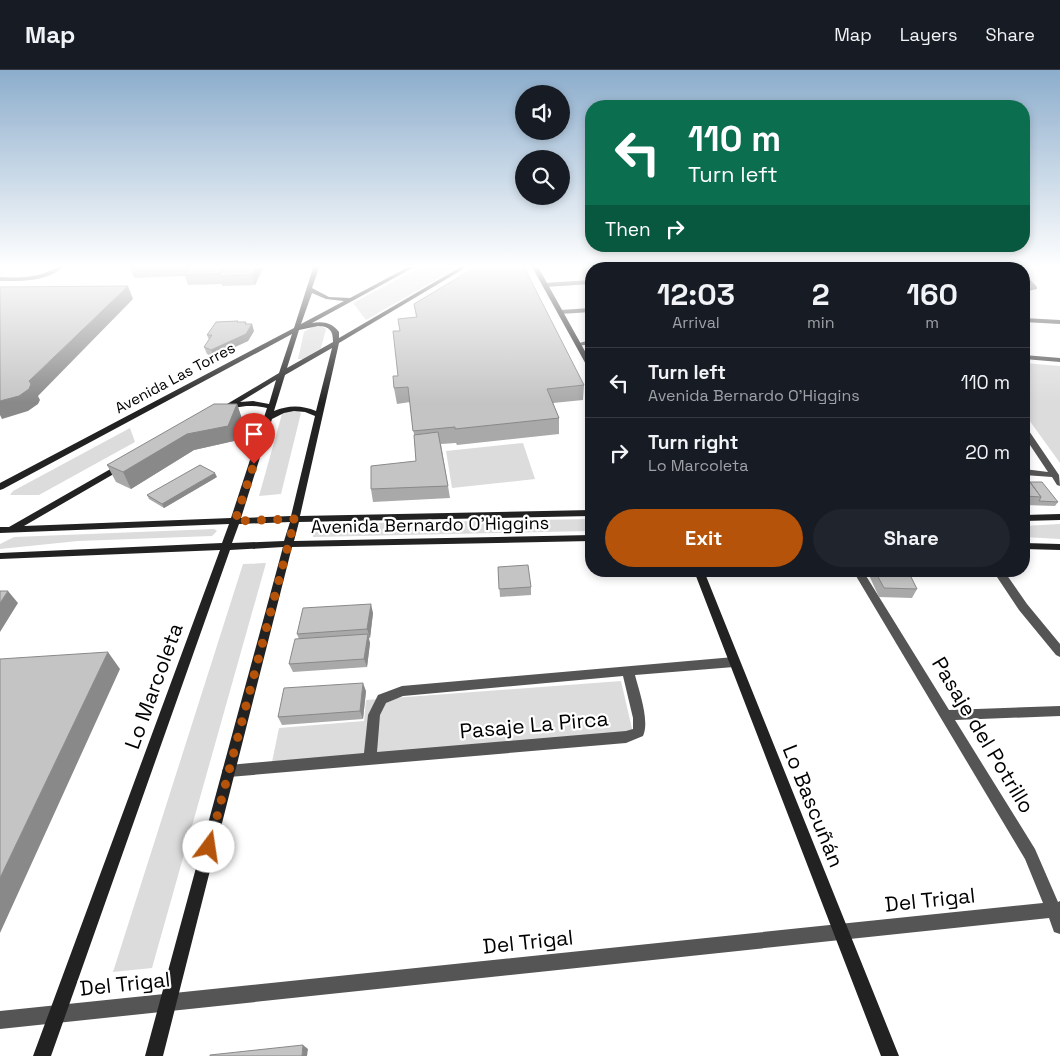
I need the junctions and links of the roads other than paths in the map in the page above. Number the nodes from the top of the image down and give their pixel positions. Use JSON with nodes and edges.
{"nodes":[{"id":1,"x":302,"y":311,"type":"edge"},
{"id":2,"x":307,"y":311,"type":"edge"},
{"id":3,"x":330,"y":311,"type":"edge"},
{"id":4,"x":390,"y":311,"type":"edge"},
{"id":5,"x":575,"y":311,"type":"edge"},
{"id":6,"x":560,"y":312,"type":"joint"},
{"id":7,"x":314,"y":319,"type":"junction"},
{"id":8,"x":1030,"y":320,"type":"edge"},
{"id":9,"x":1060,"y":322,"type":"edge"},
{"id":10,"x":326,"y":324,"type":"junction"},
{"id":11,"x":297,"y":328,"type":"junction"},
{"id":12,"x":336,"y":343,"type":"junction"},
{"id":13,"x":585,"y":343,"type":"edge"},
{"id":14,"x":578,"y":344,"type":"junction"},
{"id":15,"x":585,"y":357,"type":"edge"},
{"id":16,"x":1030,"y":358,"type":"edge"},
{"id":17,"x":1060,"y":360,"type":"edge"},
{"id":18,"x":284,"y":374,"type":"junction"},
{"id":19,"x":227,"y":407,"type":"junction"},
{"id":20,"x":272,"y":407,"type":"junction"},
{"id":21,"x":318,"y":415,"type":"junction"},
{"id":22,"x":210,"y":416,"type":"edge"},
{"id":23,"x":269,"y":417,"type":"junction"},
{"id":24,"x":1030,"y":439,"type":"edge"},
{"id":25,"x":132,"y":460,"type":"edge"},
{"id":26,"x":1030,"y":473,"type":"edge"},
{"id":27,"x":1054,"y":475,"type":"junction"},
{"id":28,"x":1060,"y":483,"type":"edge"},
{"id":29,"x":0,"y":486,"type":"edge"},
{"id":30,"x":585,"y":513,"type":"edge"},
{"id":31,"x":1060,"y":517,"type":"edge"},
{"id":32,"x":1030,"y":518,"type":"edge"},
{"id":33,"x":295,"y":519,"type":"junction"},
{"id":34,"x":235,"y":521,"type":"junction"},
{"id":35,"x":0,"y":530,"type":"edge"},
{"id":36,"x":11,"y":530,"type":"junction"},
{"id":37,"x":0,"y":536,"type":"edge"},
{"id":38,"x":585,"y":538,"type":"edge"},
{"id":39,"x":288,"y":544,"type":"junction"},
{"id":40,"x":1030,"y":546,"type":"edge"},
{"id":41,"x":226,"y":547,"type":"junction"},
{"id":42,"x":1060,"y":547,"type":"edge"},
{"id":43,"x":0,"y":556,"type":"edge"},
{"id":44,"x":701,"y":577,"type":"edge"},
{"id":45,"x":862,"y":577,"type":"edge"},
{"id":46,"x":1002,"y":577,"type":"edge"},
{"id":47,"x":1060,"y":652,"type":"edge"},
{"id":48,"x":734,"y":662,"type":"junction"},
{"id":49,"x":628,"y":672,"type":"junction"},
{"id":50,"x":1060,"y":711,"type":"edge"},
{"id":51,"x":946,"y":715,"type":"junction"},
{"id":52,"x":370,"y":759,"type":"junction"},
{"id":53,"x":229,"y":770,"type":"junction"},
{"id":54,"x":1057,"y":910,"type":"edge"},
{"id":55,"x":1060,"y":926,"type":"edge"},
{"id":56,"x":842,"y":932,"type":"junction"},
{"id":57,"x":168,"y":1002,"type":"junction"},
{"id":58,"x":58,"y":1013,"type":"junction"},
{"id":59,"x":0,"y":1020,"type":"edge"},
{"id":60,"x":42,"y":1056,"type":"edge"},
{"id":61,"x":154,"y":1056,"type":"edge"},
{"id":62,"x":890,"y":1056,"type":"edge"}],
"edges":[{"from":1,"to":11,"type":"main road","name":"Lo Marcoleta"},
{"from":2,"to":7,"type":"main road"},
{"from":3,"to":7,"type":"main road","name":"Avenida Las Torres"},
{"from":4,"to":12,"type":"main road"},
{"from":5,"to":6,"type":"street"},
{"from":6,"to":14,"type":"main road"},
{"from":7,"to":10,"type":"main road"},
{"from":7,"to":11,"type":"main road","name":"Avenida Las Torres"},
{"from":8,"to":9,"type":"street"},
{"from":10,"to":11,"type":"main road"},
{"from":10,"to":12,"type":"main road"},
{"from":11,"to":18,"type":"main road","name":"Lo Marcoleta"},
{"from":11,"to":29,"type":"main road","name":"Avenida Las Torres"},
{"from":12,"to":18,"type":"main road"},
{"from":12,"to":21,"type":"main road"},
{"from":13,"to":14,"type":"street"},
{"from":14,"to":15,"type":"main road"},
{"from":16,"to":17,"type":"street"},
{"from":18,"to":19,"type":"main road"},
{"from":18,"to":20,"type":"main road","name":"Lo Marcoleta"},
{"from":19,"to":20,"type":"main road"},
{"from":19,"to":22,"type":"main road"},
{"from":20,"to":23,"type":"main road","name":"Lo Marcoleta"},
{"from":21,"to":23,"type":"main road"},
{"from":21,"to":33,"type":"main road"},
{"from":23,"to":34,"type":"main road","name":"Lo Marcoleta"},
{"from":24,"to":27,"type":"street"},
{"from":25,"to":36,"type":"main road"},
{"from":26,"to":27,"type":"street"},
{"from":27,"to":28,"type":"street"},
{"from":30,"to":33,"type":"main road","name":"Avenida Bernardo O'Higgins"},
{"from":31,"to":32,"type":"main road"},
{"from":33,"to":34,"type":"main road","name":"Avenida Bernardo O'Higgins"},
{"from":33,"to":39,"type":"main road"},
{"from":34,"to":36,"type":"main road","name":"Avenida Bernardo O'Higgins"},
{"from":34,"to":41,"type":"main road","name":"Lo Marcoleta"},
{"from":35,"to":36,"type":"main road","name":"Avenida Bernardo O'Higgins"},
{"from":36,"to":37,"type":"main road"},
{"from":38,"to":39,"type":"main road","name":"Avenida Bernardo O'Higgins"},
{"from":39,"to":41,"type":"main road","name":"Avenida Bernardo O'Higgins"},
{"from":39,"to":53,"type":"main road"},
{"from":40,"to":42,"type":"main road"},
{"from":41,"to":43,"type":"main road","name":"Avenida Bernardo O'Higgins"},
{"from":41,"to":58,"type":"main road","name":"Lo Marcoleta"},
{"from":44,"to":48,"type":"main road","name":"Lo Bascuñán"},
{"from":45,"to":51,"type":"street","name":"Pasaje del Potrillo"},
{"from":46,"to":47,"type":"street"},
{"from":48,"to":49,"type":"street"},
{"from":48,"to":56,"type":"main road","name":"Lo Bascuñán"},
{"from":49,"to":52,"type":"street"},
{"from":49,"to":52,"type":"street","name":"Pasaje La Pirca"},
{"from":50,"to":51,"type":"street"},
{"from":51,"to":54,"type":"street","name":"Pasaje del Potrillo"},
{"from":52,"to":53,"type":"street","name":"Pasaje La Pirca"},
{"from":53,"to":57,"type":"main road"},
{"from":54,"to":55,"type":"street","name":"Pasaje del Potrillo"},
{"from":54,"to":56,"type":"street","name":"Del Trigal"},
{"from":56,"to":57,"type":"street","name":"Del Trigal"},
{"from":56,"to":62,"type":"main road","name":"Lo Bascuñán"},
{"from":57,"to":58,"type":"street","name":"Del Trigal"},
{"from":57,"to":61,"type":"main road"},
{"from":58,"to":59,"type":"street","name":"Del Trigal"},
{"from":58,"to":60,"type":"main road","name":"Lo Marcoleta"}]}
